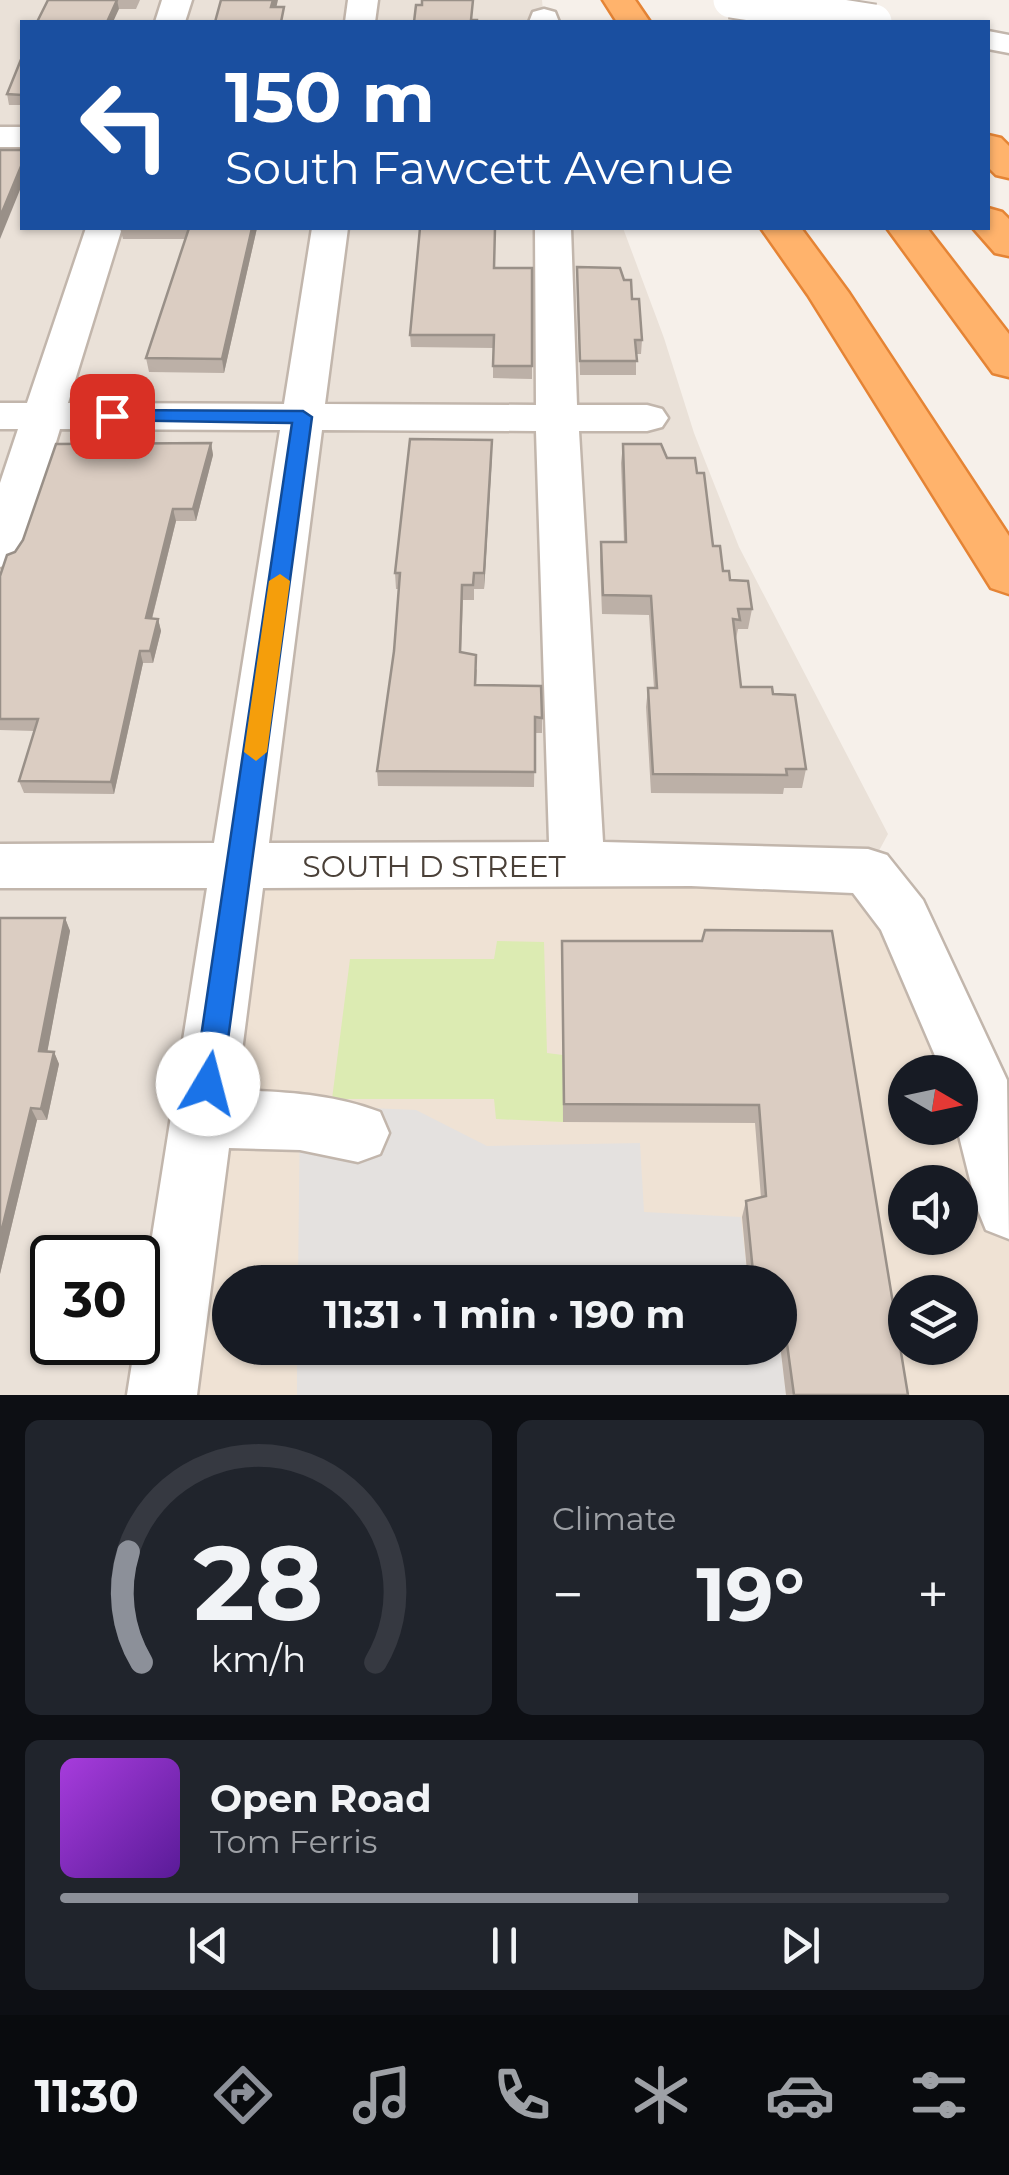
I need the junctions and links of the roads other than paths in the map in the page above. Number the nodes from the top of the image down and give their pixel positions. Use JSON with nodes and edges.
{"nodes":[{"id":1,"x":721,"y":0,"type":"edge"},
{"id":2,"x":731,"y":0,"type":"edge"},
{"id":3,"x":791,"y":0,"type":"edge"},
{"id":4,"x":844,"y":0,"type":"edge"},
{"id":5,"x":738,"y":20,"type":"edge"},
{"id":6,"x":809,"y":20,"type":"edge"},
{"id":7,"x":861,"y":20,"type":"edge"},
{"id":8,"x":864,"y":20,"type":"edge"},
{"id":9,"x":990,"y":148,"type":"edge"},
{"id":10,"x":1009,"y":167,"type":"edge"},
{"id":11,"x":990,"y":222,"type":"edge"},
{"id":12,"x":103,"y":230,"type":"edge"},
{"id":13,"x":330,"y":230,"type":"edge"},
{"id":14,"x":552,"y":230,"type":"edge"},
{"id":15,"x":781,"y":230,"type":"edge"},
{"id":16,"x":908,"y":230,"type":"edge"},
{"id":17,"x":1009,"y":244,"type":"edge"},
{"id":18,"x":1009,"y":364,"type":"edge"},
{"id":19,"x":0,"y":416,"type":"edge"},
{"id":20,"x":43,"y":416,"type":"junction"},
{"id":21,"x":303,"y":417,"type":"junction"},
{"id":22,"x":557,"y":418,"type":"junction"},
{"id":23,"x":647,"y":418,"type":"dead end"},
{"id":24,"x":0,"y":551,"type":"edge"},
{"id":25,"x":1009,"y":576,"type":"edge"},
{"id":26,"x":0,"y":866,"type":"edge"},
{"id":27,"x":240,"y":866,"type":"junction"},
{"id":28,"x":577,"y":867,"type":"junction"},
{"id":29,"x":203,"y":1118,"type":"junction"},
{"id":30,"x":358,"y":1133,"type":"dead end"},
{"id":31,"x":1009,"y":1208,"type":"edge"},
{"id":32,"x":162,"y":1395,"type":"edge"}],
"edges":[{"from":1,"to":5,"type":"highway"},
{"from":2,"to":7,"type":"street","bridge":true},
{"from":3,"to":6,"type":"highway"},
{"from":4,"to":8,"type":"highway"},
{"from":9,"to":10,"type":"highway"},
{"from":11,"to":17,"type":"highway"},
{"from":12,"to":20,"type":"street"},
{"from":13,"to":21,"type":"street"},
{"from":14,"to":22,"type":"street"},
{"from":15,"to":25,"type":"highway"},
{"from":16,"to":18,"type":"highway"},
{"from":19,"to":20,"type":"street"},
{"from":20,"to":21,"type":"street"},
{"from":20,"to":24,"type":"street"},
{"from":21,"to":22,"type":"street"},
{"from":21,"to":27,"type":"street"},
{"from":22,"to":23,"type":"street"},
{"from":22,"to":28,"type":"street"},
{"from":26,"to":27,"type":"street","name":"SOUTH D STREET"},
{"from":27,"to":28,"type":"street","name":"SOUTH D STREET"},
{"from":27,"to":29,"type":"street"},
{"from":28,"to":31,"type":"street","name":"SOUTH D STREET"},
{"from":29,"to":30,"type":"street"},
{"from":29,"to":32,"type":"street"}]}
